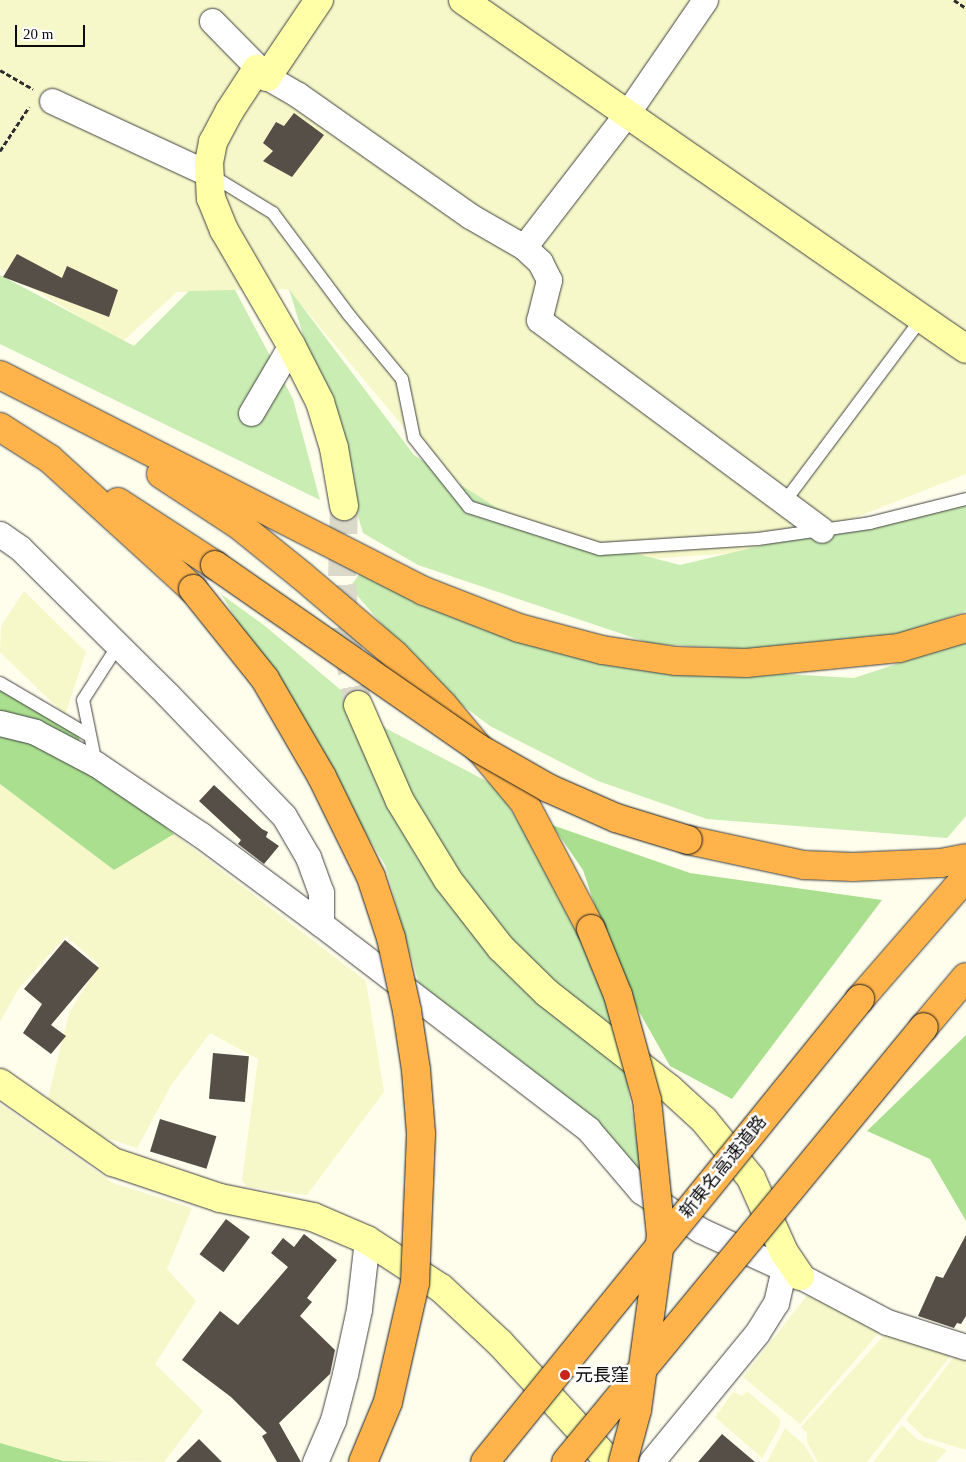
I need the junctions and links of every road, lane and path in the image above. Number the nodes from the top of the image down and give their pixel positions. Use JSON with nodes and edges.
{"nodes":[{"id":1,"x":319,"y":0,"type":"edge"},
{"id":2,"x":463,"y":0,"type":"edge"},
{"id":3,"x":706,"y":0,"type":"edge"},
{"id":4,"x":954,"y":0,"type":"edge"},
{"id":5,"x":966,"y":8,"type":"edge"},
{"id":6,"x":212,"y":21,"type":"dead end"},
{"id":7,"x":0,"y":70,"type":"edge"},
{"id":8,"x":267,"y":77,"type":"junction"},
{"id":9,"x":52,"y":101,"type":"junction"},
{"id":10,"x":628,"y":112,"type":"junction"},
{"id":11,"x":0,"y":151,"type":"edge"},
{"id":12,"x":209,"y":174,"type":"junction"},
{"id":13,"x":524,"y":247,"type":"junction"},
{"id":14,"x":922,"y":318,"type":"junction"},
{"id":15,"x":291,"y":345,"type":"junction"},
{"id":16,"x":966,"y":348,"type":"edge"},
{"id":17,"x":0,"y":375,"type":"edge"},
{"id":18,"x":66,"y":411,"type":"junction"},
{"id":19,"x":251,"y":413,"type":"dead end"},
{"id":20,"x":0,"y":427,"type":"edge"},
{"id":21,"x":50,"y":459,"type":"junction"},
{"id":22,"x":966,"y":499,"type":"edge"},
{"id":23,"x":785,"y":501,"type":"junction"},
{"id":24,"x":344,"y":506,"type":"tunnel mouth"},
{"id":25,"x":822,"y":530,"type":"junction"},
{"id":26,"x":0,"y":534,"type":"edge"},
{"id":27,"x":966,"y":628,"type":"edge"},
{"id":28,"x":118,"y":647,"type":"junction"},
{"id":29,"x":0,"y":683,"type":"edge"},
{"id":30,"x":358,"y":706,"type":"tunnel mouth"},
{"id":31,"x":0,"y":723,"type":"edge"},
{"id":32,"x":90,"y":736,"type":"junction"},
{"id":33,"x":96,"y":764,"type":"junction"},
{"id":34,"x":966,"y":858,"type":"edge"},
{"id":35,"x":966,"y":877,"type":"edge"},
{"id":36,"x":321,"y":924,"type":"junction"},
{"id":37,"x":966,"y":978,"type":"edge"},
{"id":38,"x":0,"y":1083,"type":"edge"},
{"id":39,"x":367,"y":1240,"type":"junction"},
{"id":40,"x":792,"y":1272,"type":"junction"},
{"id":41,"x":966,"y":1348,"type":"edge"},
{"id":42,"x":315,"y":1462,"type":"edge"},
{"id":43,"x":363,"y":1462,"type":"edge"},
{"id":44,"x":485,"y":1462,"type":"edge"},
{"id":45,"x":566,"y":1462,"type":"edge"},
{"id":46,"x":610,"y":1462,"type":"edge"},
{"id":47,"x":623,"y":1462,"type":"edge"},
{"id":48,"x":650,"y":1462,"type":"edge"}],
"edges":[{"from":1,"to":8,"type":"street"},
{"from":2,"to":10,"type":"street"},
{"from":3,"to":10,"type":"street"},
{"from":4,"to":5,"type":"path"},
{"from":6,"to":8,"type":"street"},
{"from":7,"to":9,"type":"path"},
{"from":8,"to":12,"type":"street"},
{"from":8,"to":13,"type":"street"},
{"from":9,"to":11,"type":"path"},
{"from":9,"to":12,"type":"street"},
{"from":10,"to":13,"type":"street"},
{"from":10,"to":14,"type":"street"},
{"from":12,"to":15,"type":"street"},
{"from":12,"to":25,"type":"lane"},
{"from":13,"to":23,"type":"street"},
{"from":14,"to":16,"type":"street"},
{"from":14,"to":23,"type":"lane"},
{"from":15,"to":19,"type":"street"},
{"from":15,"to":24,"type":"street"},
{"from":17,"to":18,"type":"highway"},
{"from":18,"to":27,"type":"highway"},
{"from":18,"to":47,"type":"highway","bridge":true},
{"from":20,"to":21,"type":"highway"},
{"from":21,"to":34,"type":"highway","bridge":true},
{"from":21,"to":43,"type":"highway","bridge":true},
{"from":22,"to":25,"type":"lane"},
{"from":23,"to":25,"type":"street"},
{"from":26,"to":28,"type":"street"},
{"from":28,"to":32,"type":"lane"},
{"from":28,"to":36,"type":"street"},
{"from":29,"to":32,"type":"lane"},
{"from":30,"to":40,"type":"street"},
{"from":31,"to":33,"type":"street"},
{"from":32,"to":33,"type":"lane"},
{"from":33,"to":36,"type":"street"},
{"from":35,"to":44,"type":"highway","name":"新東名高速道路","bridge":true},
{"from":36,"to":40,"type":"street"},
{"from":37,"to":45,"type":"highway","bridge":true},
{"from":38,"to":39,"type":"street"},
{"from":39,"to":42,"type":"street"},
{"from":39,"to":46,"type":"street"},
{"from":40,"to":41,"type":"street"},
{"from":40,"to":48,"type":"street"}]}
